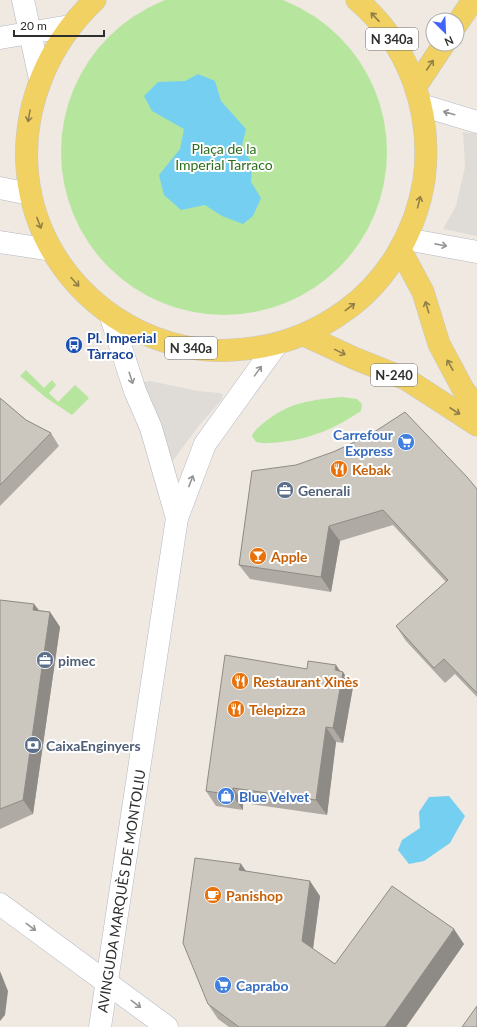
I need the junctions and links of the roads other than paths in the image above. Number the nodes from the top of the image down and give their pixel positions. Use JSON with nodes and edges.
{"nodes":[{"id":1,"x":23,"y":0,"type":"edge"},
{"id":2,"x":95,"y":0,"type":"edge"},
{"id":3,"x":358,"y":0,"type":"edge"},
{"id":4,"x":473,"y":0,"type":"edge"},
{"id":5,"x":465,"y":12,"type":"edge"},
{"id":6,"x":70,"y":26,"type":"junction"},
{"id":7,"x":30,"y":33,"type":"junction"},
{"id":8,"x":0,"y":38,"type":"edge"},
{"id":9,"x":440,"y":52,"type":"edge"},
{"id":10,"x":40,"y":79,"type":"junction"},
{"id":11,"x":418,"y":96,"type":"junction"},
{"id":12,"x":477,"y":122,"type":"edge"},
{"id":13,"x":0,"y":188,"type":"edge"},
{"id":14,"x":30,"y":194,"type":"junction"},
{"id":15,"x":0,"y":242,"type":"edge"},
{"id":16,"x":403,"y":244,"type":"junction"},
{"id":17,"x":52,"y":250,"type":"junction"},
{"id":18,"x":477,"y":252,"type":"edge"},
{"id":19,"x":110,"y":314,"type":"junction"},
{"id":20,"x":304,"y":335,"type":"junction"},
{"id":21,"x":277,"y":344,"type":"junction"},
{"id":22,"x":477,"y":408,"type":"edge"},
{"id":23,"x":477,"y":425,"type":"edge"},
{"id":24,"x":177,"y":518,"type":"junction"},
{"id":25,"x":0,"y":904,"type":"edge"},
{"id":26,"x":107,"y":982,"type":"junction"},
{"id":27,"x":100,"y":1027,"type":"edge"},
{"id":28,"x":167,"y":1027,"type":"edge"}],
"edges":[{"from":1,"to":7,"type":"street"},
{"from":2,"to":6,"type":"main road","number":"N 340a"},
{"from":11,"to":3,"type":"main road","number":"N 340a","one_way":true},
{"from":4,"to":5,"type":"main road"},
{"from":6,"to":7,"type":"street"},
{"from":6,"to":10,"type":"main road","number":"N 340a"},
{"from":7,"to":8,"type":"street"},
{"from":7,"to":10,"type":"street"},
{"from":11,"to":9,"type":"main road","one_way":true},
{"from":10,"to":14,"type":"main road","number":"N 340a","one_way":true},
{"from":12,"to":11,"type":"street","one_way":true},
{"from":16,"to":11,"type":"main road","number":"N 340a","one_way":true},
{"from":13,"to":14,"type":"street"},
{"from":14,"to":17,"type":"main road","number":"N 340a","one_way":true},
{"from":15,"to":17,"type":"street"},
{"from":16,"to":18,"type":"street","one_way":true},
{"from":20,"to":16,"type":"main road","number":"N 340a","one_way":true},
{"from":22,"to":16,"type":"main road","one_way":true},
{"from":17,"to":19,"type":"main road","number":"N 340a","one_way":true},
{"from":19,"to":21,"type":"main road","number":"N 340a"},
{"from":19,"to":24,"type":"street","name":"AVINGUDA MARQUÈS DE MONTOLIU","one_way":true},
{"from":20,"to":21,"type":"main road","number":"N 340a"},
{"from":20,"to":23,"type":"main road","number":"N-240","one_way":true},
{"from":24,"to":21,"type":"street","name":"AVINGUDA MARQUÈS DE MONTOLIU","one_way":true},
{"from":24,"to":26,"type":"street","name":"AVINGUDA MARQUÈS DE MONTOLIU"},
{"from":25,"to":26,"type":"street","one_way":true},
{"from":26,"to":27,"type":"street","name":"AVINGUDA MARQUÈS DE MONTOLIU"},
{"from":26,"to":28,"type":"street","one_way":true}]}
